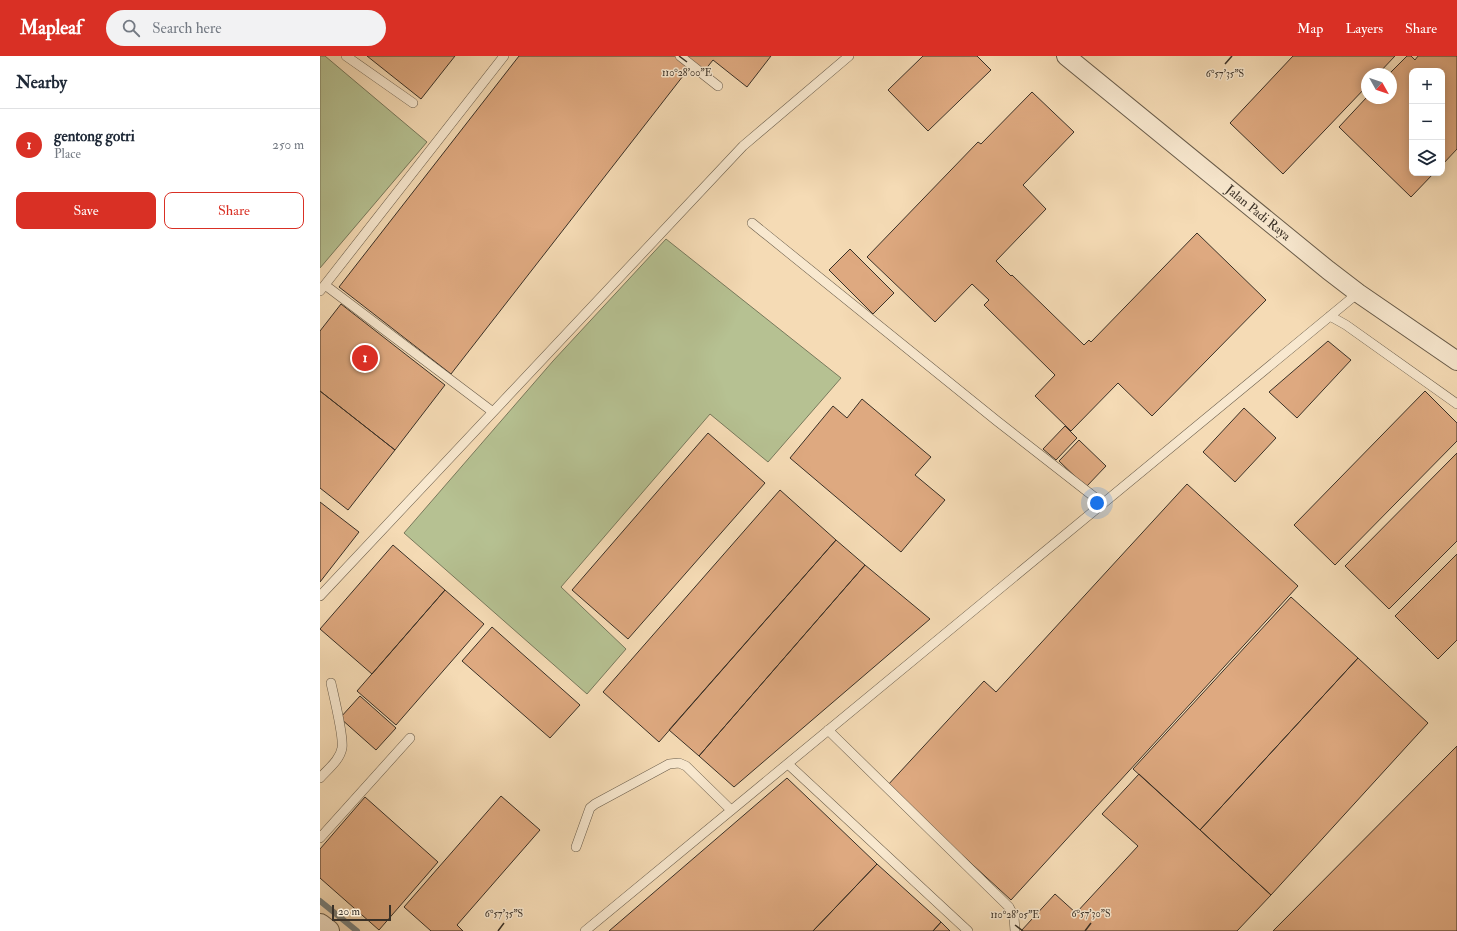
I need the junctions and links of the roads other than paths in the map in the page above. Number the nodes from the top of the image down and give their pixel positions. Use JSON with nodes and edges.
{"nodes":[{"id":1,"x":346,"y":56,"type":"edge"},
{"id":2,"x":504,"y":56,"type":"edge"},
{"id":3,"x":680,"y":56,"type":"edge"},
{"id":4,"x":849,"y":56,"type":"edge"},
{"id":5,"x":1066,"y":56,"type":"edge"},
{"id":6,"x":718,"y":86,"type":"dead end"},
{"id":7,"x":413,"y":103,"type":"dead end"},
{"id":8,"x":752,"y":223,"type":"dead end"},
{"id":9,"x":322,"y":288,"type":"edge"},
{"id":10,"x":1358,"y":293,"type":"junction"},
{"id":11,"x":1330,"y":316,"type":"junction"},
{"id":12,"x":1457,"y":361,"type":"edge"},
{"id":13,"x":1457,"y":404,"type":"edge"},
{"id":14,"x":493,"y":412,"type":"junction"},
{"id":15,"x":1102,"y":504,"type":"junction"},
{"id":16,"x":320,"y":596,"type":"edge"},
{"id":17,"x":331,"y":683,"type":"dead end"},
{"id":18,"x":828,"y":730,"type":"junction"},
{"id":19,"x":410,"y":738,"type":"dead end"},
{"id":20,"x":788,"y":764,"type":"junction"},
{"id":21,"x":320,"y":778,"type":"edge"},
{"id":22,"x":731,"y":810,"type":"junction"},
{"id":23,"x":320,"y":838,"type":"edge"},
{"id":24,"x":576,"y":847,"type":"dead end"},
{"id":25,"x":320,"y":925,"type":"edge"},
{"id":26,"x":328,"y":931,"type":"edge"},
{"id":27,"x":585,"y":931,"type":"edge"},
{"id":28,"x":968,"y":931,"type":"edge"},
{"id":29,"x":1015,"y":931,"type":"edge"}],
"edges":[{"from":1,"to":7,"type":"lane"},
{"from":2,"to":9,"type":"lane"},
{"from":3,"to":6,"type":"lane"},
{"from":4,"to":14,"type":"lane"},
{"from":5,"to":10,"type":"street","name":"Jalan Padi Raya"},
{"from":8,"to":15,"type":"lane"},
{"from":9,"to":14,"type":"lane"},
{"from":10,"to":11,"type":"lane"},
{"from":10,"to":12,"type":"street","name":"Jalan Padi Raya"},
{"from":11,"to":13,"type":"lane"},
{"from":11,"to":15,"type":"lane"},
{"from":14,"to":16,"type":"lane"},
{"from":15,"to":18,"type":"lane"},
{"from":17,"to":21,"type":"lane"},
{"from":18,"to":20,"type":"lane"},
{"from":18,"to":29,"type":"lane"},
{"from":19,"to":23,"type":"lane"},
{"from":20,"to":22,"type":"lane"},
{"from":20,"to":28,"type":"lane"},
{"from":22,"to":24,"type":"lane"},
{"from":22,"to":27,"type":"lane"},
{"from":25,"to":26,"type":"street"}]}
